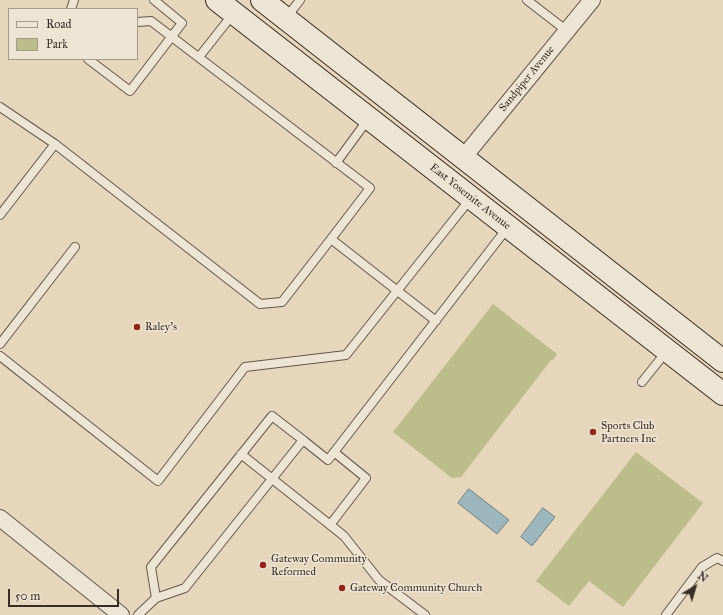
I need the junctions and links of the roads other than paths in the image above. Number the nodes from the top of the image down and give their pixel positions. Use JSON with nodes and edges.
{"nodes":[{"id":1,"x":154,"y":0,"type":"edge"},
{"id":2,"x":262,"y":0,"type":"edge"},
{"id":3,"x":300,"y":0,"type":"edge"},
{"id":4,"x":527,"y":0,"type":"edge"},
{"id":5,"x":592,"y":0,"type":"edge"},
{"id":6,"x":226,"y":6,"type":"edge"},
{"id":7,"x":286,"y":19,"type":"junction"},
{"id":8,"x":138,"y":22,"type":"edge"},
{"id":9,"x":567,"y":31,"type":"junction"},
{"id":10,"x":172,"y":36,"type":"junction"},
{"id":11,"x":199,"y":58,"type":"junction"},
{"id":12,"x":89,"y":60,"type":"edge"},
{"id":13,"x":0,"y":107,"type":"edge"},
{"id":14,"x":369,"y":118,"type":"junction"},
{"id":15,"x":55,"y":144,"type":"junction"},
{"id":16,"x":463,"y":158,"type":"junction"},
{"id":17,"x":336,"y":162,"type":"junction"},
{"id":18,"x":471,"y":198,"type":"junction"},
{"id":19,"x":530,"y":211,"type":"junction"},
{"id":20,"x":0,"y":215,"type":"edge"},
{"id":21,"x":508,"y":227,"type":"junction"},
{"id":22,"x":331,"y":238,"type":"junction"},
{"id":23,"x":75,"y":247,"type":"dead end"},
{"id":24,"x":398,"y":291,"type":"junction"},
{"id":25,"x":436,"y":321,"type":"junction"},
{"id":26,"x":0,"y":344,"type":"edge"},
{"id":27,"x":667,"y":350,"type":"junction"},
{"id":28,"x":0,"y":356,"type":"edge"},
{"id":29,"x":723,"y":361,"type":"edge"},
{"id":30,"x":642,"y":382,"type":"dead end"},
{"id":31,"x":723,"y":394,"type":"edge"},
{"id":32,"x":303,"y":440,"type":"junction"},
{"id":33,"x":334,"y":452,"type":"junction"},
{"id":34,"x":241,"y":454,"type":"junction"},
{"id":35,"x":272,"y":479,"type":"junction"},
{"id":36,"x":0,"y":518,"type":"edge"},
{"id":37,"x":330,"y":525,"type":"junction"},
{"id":38,"x":723,"y":561,"type":"edge"},
{"id":39,"x":156,"y":598,"type":"junction"},
{"id":40,"x":121,"y":615,"type":"edge"},
{"id":41,"x":138,"y":615,"type":"edge"},
{"id":42,"x":425,"y":615,"type":"edge"},
{"id":43,"x":666,"y":615,"type":"edge"}],
"edges":[{"from":1,"to":10,"type":"lane"},
{"from":2,"to":7,"type":"main road"},
{"from":3,"to":7,"type":"lane"},
{"from":4,"to":9,"type":"lane"},
{"from":5,"to":9,"type":"street","name":"Sandpiper Avenue"},
{"from":6,"to":11,"type":"lane"},
{"from":6,"to":14,"type":"main road","name":"East Yosemite Avenue"},
{"from":7,"to":16,"type":"main road"},
{"from":8,"to":10,"type":"lane"},
{"from":9,"to":16,"type":"street","name":"Sandpiper Avenue"},
{"from":10,"to":11,"type":"lane"},
{"from":10,"to":12,"type":"lane"},
{"from":11,"to":17,"type":"lane"},
{"from":13,"to":15,"type":"lane"},
{"from":14,"to":17,"type":"lane"},
{"from":14,"to":18,"type":"main road","name":"East Yosemite Avenue"},
{"from":14,"to":19,"type":"main road"},
{"from":15,"to":20,"type":"lane"},
{"from":15,"to":22,"type":"lane"},
{"from":16,"to":19,"type":"main road"},
{"from":17,"to":22,"type":"lane"},
{"from":18,"to":21,"type":"main road","name":"East Yosemite Avenue"},
{"from":18,"to":24,"type":"lane"},
{"from":19,"to":29,"type":"main road"},
{"from":21,"to":25,"type":"lane"},
{"from":21,"to":27,"type":"main road","name":"East Yosemite Avenue"},
{"from":22,"to":24,"type":"lane"},
{"from":23,"to":26,"type":"lane"},
{"from":24,"to":25,"type":"lane"},
{"from":24,"to":28,"type":"lane"},
{"from":25,"to":33,"type":"lane"},
{"from":27,"to":30,"type":"lane"},
{"from":27,"to":31,"type":"main road","name":"East Yosemite Avenue"},
{"from":32,"to":33,"type":"lane"},
{"from":32,"to":34,"type":"lane"},
{"from":32,"to":35,"type":"lane"},
{"from":33,"to":37,"type":"lane"},
{"from":34,"to":35,"type":"lane"},
{"from":34,"to":39,"type":"lane"},
{"from":35,"to":37,"type":"lane"},
{"from":35,"to":39,"type":"lane"},
{"from":36,"to":40,"type":"street"},
{"from":37,"to":42,"type":"lane"},
{"from":38,"to":43,"type":"lane"},
{"from":39,"to":41,"type":"lane"}]}
